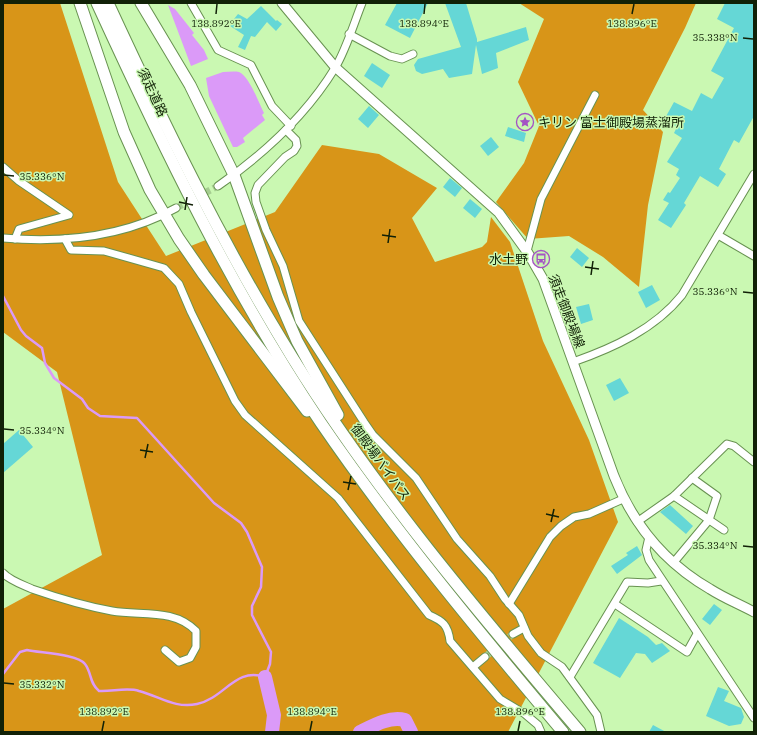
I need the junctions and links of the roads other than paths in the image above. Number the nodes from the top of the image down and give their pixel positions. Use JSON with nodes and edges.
{"nodes":[{"id":1,"x":80,"y":3,"type":"edge"},
{"id":2,"x":97,"y":3,"type":"edge"},
{"id":3,"x":108,"y":3,"type":"edge"},
{"id":4,"x":141,"y":3,"type":"edge"},
{"id":5,"x":191,"y":3,"type":"edge"},
{"id":6,"x":282,"y":3,"type":"edge"},
{"id":7,"x":362,"y":3,"type":"edge"},
{"id":8,"x":349,"y":34,"type":"junction"},
{"id":9,"x":413,"y":54,"type":"dead end"},
{"id":10,"x":335,"y":67,"type":"junction"},
{"id":11,"x":595,"y":95,"type":"dead end"},
{"id":12,"x":289,"y":128,"type":"junction"},
{"id":13,"x":3,"y":167,"type":"edge"},
{"id":14,"x":754,"y":174,"type":"edge"},
{"id":15,"x":234,"y":175,"type":"junction"},
{"id":16,"x":218,"y":186,"type":"tunnel mouth"},
{"id":17,"x":191,"y":189,"type":"junction"},
{"id":18,"x":176,"y":208,"type":"tunnel mouth"},
{"id":19,"x":164,"y":215,"type":"junction"},
{"id":20,"x":718,"y":235,"type":"junction"},
{"id":21,"x":3,"y":238,"type":"edge"},
{"id":22,"x":15,"y":239,"type":"junction"},
{"id":23,"x":64,"y":239,"type":"junction"},
{"id":24,"x":527,"y":251,"type":"junction"},
{"id":25,"x":754,"y":256,"type":"edge"},
{"id":26,"x":573,"y":362,"type":"junction"},
{"id":27,"x":754,"y":462,"type":"edge"},
{"id":28,"x":692,"y":478,"type":"junction"},
{"id":29,"x":373,"y":496,"type":"junction"},
{"id":30,"x":674,"y":496,"type":"junction"},
{"id":31,"x":623,"y":499,"type":"junction"},
{"id":32,"x":399,"y":510,"type":"junction"},
{"id":33,"x":709,"y":520,"type":"junction"},
{"id":34,"x":636,"y":522,"type":"junction"},
{"id":35,"x":724,"y":530,"type":"dead end"},
{"id":36,"x":649,"y":538,"type":"junction"},
{"id":37,"x":674,"y":562,"type":"junction"},
{"id":38,"x":3,"y":573,"type":"edge"},
{"id":39,"x":661,"y":581,"type":"junction"},
{"id":40,"x":509,"y":604,"type":"junction"},
{"id":41,"x":615,"y":604,"type":"junction"},
{"id":42,"x":754,"y":612,"type":"edge"},
{"id":43,"x":524,"y":628,"type":"junction"},
{"id":44,"x":513,"y":634,"type":"tunnel mouth"},
{"id":45,"x":697,"y":634,"type":"junction"},
{"id":46,"x":165,"y":650,"type":"dead end"},
{"id":47,"x":485,"y":657,"type":"tunnel mouth"},
{"id":48,"x":473,"y":667,"type":"junction"},
{"id":49,"x":570,"y":677,"type":"junction"},
{"id":50,"x":754,"y":718,"type":"edge"},
{"id":51,"x":541,"y":732,"type":"edge"},
{"id":52,"x":563,"y":732,"type":"edge"},
{"id":53,"x":580,"y":732,"type":"edge"},
{"id":54,"x":601,"y":732,"type":"edge"}],
"edges":[{"from":1,"to":19,"type":"highway"},
{"from":2,"to":17,"type":"highway","name":"須走道路"},
{"from":3,"to":17,"type":"highway","name":"須走道路"},
{"from":4,"to":15,"type":"highway"},
{"from":5,"to":12,"type":"street"},
{"from":6,"to":10,"type":"main road","name":"須走御殿場線"},
{"from":7,"to":8,"type":"street"},
{"from":8,"to":9,"type":"street"},
{"from":8,"to":10,"type":"street"},
{"from":10,"to":12,"type":"street"},
{"from":10,"to":24,"type":"main road","name":"須走御殿場線"},
{"from":11,"to":24,"type":"street"},
{"from":12,"to":15,"type":"street"},
{"from":12,"to":40,"type":"street"},
{"from":13,"to":22,"type":"street"},
{"from":14,"to":20,"type":"street"},
{"from":15,"to":16,"type":"street"},
{"from":15,"to":32,"type":"highway"},
{"from":17,"to":29,"type":"highway","name":"御殿場バイパス"},
{"from":17,"to":32,"type":"highway","name":"御殿場バイパス"},
{"from":18,"to":19,"type":"street"},
{"from":19,"to":23,"type":"street"},
{"from":19,"to":29,"type":"highway"},
{"from":20,"to":25,"type":"street"},
{"from":20,"to":26,"type":"street"},
{"from":21,"to":22,"type":"street"},
{"from":22,"to":23,"type":"street"},
{"from":23,"to":48,"type":"street"},
{"from":24,"to":26,"type":"main road","name":"須走御殿場線"},
{"from":26,"to":31,"type":"main road","name":"須走御殿場線"},
{"from":27,"to":28,"type":"street"},
{"from":28,"to":30,"type":"street"},
{"from":28,"to":33,"type":"street"},
{"from":29,"to":52,"type":"highway","name":"御殿場バイパス"},
{"from":30,"to":33,"type":"street"},
{"from":30,"to":34,"type":"street"},
{"from":31,"to":34,"type":"main road","name":"須走御殿場線"},
{"from":31,"to":40,"type":"street"},
{"from":32,"to":53,"type":"highway","name":"御殿場バイパス"},
{"from":33,"to":35,"type":"street"},
{"from":33,"to":37,"type":"street"},
{"from":34,"to":36,"type":"main road","name":"須走御殿場線"},
{"from":36,"to":37,"type":"main road","name":"須走御殿場線"},
{"from":36,"to":39,"type":"street"},
{"from":37,"to":42,"type":"main road","name":"須走御殿場線"},
{"from":38,"to":46,"type":"street"},
{"from":39,"to":41,"type":"street"},
{"from":39,"to":45,"type":"street"},
{"from":40,"to":43,"type":"street"},
{"from":41,"to":45,"type":"street"},
{"from":41,"to":49,"type":"street"},
{"from":43,"to":44,"type":"street"},
{"from":43,"to":49,"type":"street"},
{"from":45,"to":50,"type":"street"},
{"from":47,"to":48,"type":"street"},
{"from":48,"to":51,"type":"street"},
{"from":49,"to":54,"type":"street"}]}
